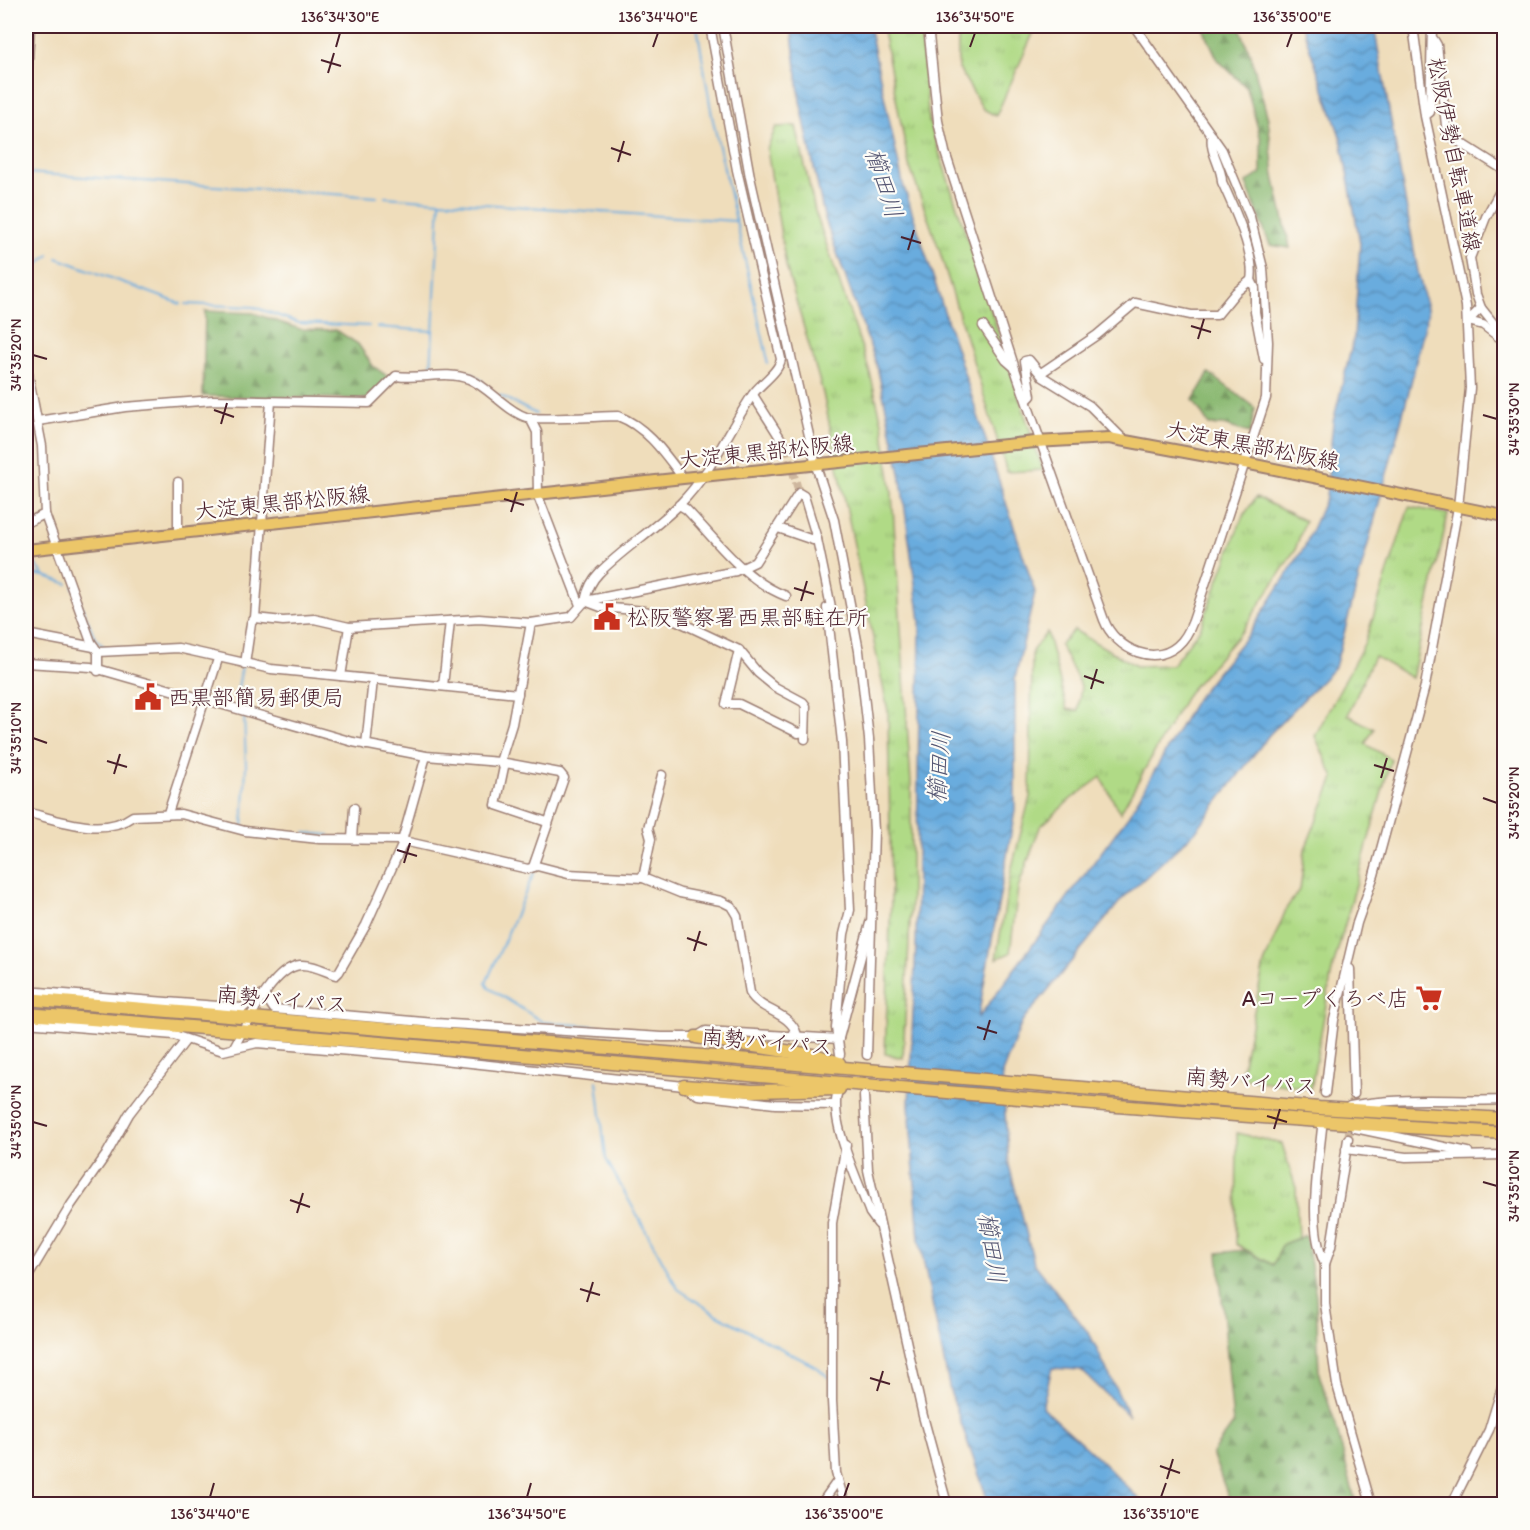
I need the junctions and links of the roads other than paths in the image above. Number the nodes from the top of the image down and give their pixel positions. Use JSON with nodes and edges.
{"nodes":[{"id":1,"x":30,"y":26,"type":"edge"},
{"id":2,"x":710,"y":26,"type":"edge"},
{"id":3,"x":723,"y":26,"type":"edge"},
{"id":4,"x":928,"y":26,"type":"edge"},
{"id":5,"x":1134,"y":26,"type":"edge"},
{"id":6,"x":1413,"y":26,"type":"edge"},
{"id":7,"x":1432,"y":26,"type":"edge"},
{"id":8,"x":1434,"y":40,"type":"junction"},
{"id":9,"x":26,"y":95,"type":"edge"},
{"id":10,"x":1425,"y":116,"type":"junction"},
{"id":11,"x":1212,"y":136,"type":"junction"},
{"id":12,"x":1504,"y":170,"type":"edge"},
{"id":13,"x":1504,"y":184,"type":"edge"},
{"id":14,"x":1251,"y":280,"type":"junction"},
{"id":15,"x":1481,"y":308,"type":"junction"},
{"id":16,"x":1468,"y":321,"type":"junction"},
{"id":17,"x":982,"y":326,"type":"dead end"},
{"id":18,"x":1504,"y":335,"type":"edge"},
{"id":19,"x":1504,"y":341,"type":"edge"},
{"id":20,"x":26,"y":363,"type":"edge"},
{"id":21,"x":1015,"y":367,"type":"junction"},
{"id":22,"x":1268,"y":369,"type":"junction"},
{"id":23,"x":1041,"y":373,"type":"junction"},
{"id":24,"x":753,"y":395,"type":"junction"},
{"id":25,"x":1028,"y":400,"type":"junction"},
{"id":26,"x":271,"y":401,"type":"junction"},
{"id":27,"x":530,"y":417,"type":"junction"},
{"id":28,"x":38,"y":421,"type":"junction"},
{"id":29,"x":1123,"y":439,"type":"junction"},
{"id":30,"x":811,"y":442,"type":"junction"},
{"id":31,"x":1039,"y":442,"type":"junction"},
{"id":32,"x":1248,"y":463,"type":"junction"},
{"id":33,"x":819,"y":465,"type":"junction"},
{"id":34,"x":683,"y":478,"type":"junction"},
{"id":35,"x":701,"y":478,"type":"junction"},
{"id":36,"x":178,"y":482,"type":"dead end"},
{"id":37,"x":542,"y":495,"type":"junction"},
{"id":38,"x":679,"y":505,"type":"junction"},
{"id":39,"x":1455,"y":506,"type":"junction"},
{"id":40,"x":45,"y":514,"type":"junction"},
{"id":41,"x":1504,"y":516,"type":"edge"},
{"id":42,"x":26,"y":523,"type":"edge"},
{"id":43,"x":263,"y":523,"type":"junction"},
{"id":44,"x":778,"y":528,"type":"junction"},
{"id":45,"x":178,"y":533,"type":"junction"},
{"id":46,"x":817,"y":539,"type":"junction"},
{"id":47,"x":56,"y":546,"type":"junction"},
{"id":48,"x":26,"y":550,"type":"edge"},
{"id":49,"x":742,"y":569,"type":"junction"},
{"id":50,"x":786,"y":596,"type":"dead end"},
{"id":51,"x":582,"y":603,"type":"junction"},
{"id":52,"x":255,"y":618,"type":"junction"},
{"id":53,"x":450,"y":621,"type":"junction"},
{"id":54,"x":531,"y":623,"type":"junction"},
{"id":55,"x":349,"y":627,"type":"junction"},
{"id":56,"x":26,"y":634,"type":"edge"},
{"id":57,"x":96,"y":649,"type":"junction"},
{"id":58,"x":739,"y":650,"type":"junction"},
{"id":59,"x":218,"y":659,"type":"junction"},
{"id":60,"x":26,"y":663,"type":"edge"},
{"id":61,"x":243,"y":664,"type":"junction"},
{"id":62,"x":98,"y":671,"type":"junction"},
{"id":63,"x":340,"y":676,"type":"junction"},
{"id":64,"x":373,"y":680,"type":"junction"},
{"id":65,"x":443,"y":686,"type":"junction"},
{"id":66,"x":518,"y":694,"type":"junction"},
{"id":67,"x":207,"y":701,"type":"junction"},
{"id":68,"x":366,"y":745,"type":"junction"},
{"id":69,"x":426,"y":756,"type":"junction"},
{"id":70,"x":500,"y":762,"type":"junction"},
{"id":71,"x":662,"y":775,"type":"dead end"},
{"id":72,"x":354,"y":808,"type":"dead end"},
{"id":73,"x":26,"y":812,"type":"edge"},
{"id":74,"x":168,"y":813,"type":"junction"},
{"id":75,"x":547,"y":822,"type":"junction"},
{"id":76,"x":352,"y":837,"type":"junction"},
{"id":77,"x":403,"y":839,"type":"junction"},
{"id":78,"x":533,"y":867,"type":"junction"},
{"id":79,"x":643,"y":878,"type":"junction"},
{"id":80,"x":873,"y":916,"type":"junction"},
{"id":81,"x":1350,"y":953,"type":"junction"},
{"id":82,"x":26,"y":991,"type":"edge"},
{"id":83,"x":265,"y":996,"type":"junction"},
{"id":84,"x":26,"y":999,"type":"edge"},
{"id":85,"x":26,"y":1014,"type":"edge"},
{"id":86,"x":250,"y":1018,"type":"junction"},
{"id":87,"x":26,"y":1023,"type":"edge"},
{"id":88,"x":243,"y":1031,"type":"junction"},
{"id":89,"x":797,"y":1035,"type":"junction"},
{"id":90,"x":696,"y":1037,"type":"junction"},
{"id":91,"x":839,"y":1039,"type":"junction"},
{"id":92,"x":186,"y":1040,"type":"junction"},
{"id":93,"x":234,"y":1047,"type":"junction"},
{"id":94,"x":840,"y":1054,"type":"dead end"},
{"id":95,"x":867,"y":1055,"type":"dead end"},
{"id":96,"x":853,"y":1069,"type":"junction"},
{"id":97,"x":854,"y":1085,"type":"junction"},
{"id":98,"x":684,"y":1086,"type":"junction"},
{"id":99,"x":867,"y":1091,"type":"junction"},
{"id":100,"x":1324,"y":1093,"type":"dead end"},
{"id":101,"x":837,"y":1094,"type":"dead end"},
{"id":102,"x":1354,"y":1094,"type":"tunnel mouth"},
{"id":103,"x":1504,"y":1100,"type":"edge"},
{"id":104,"x":834,"y":1105,"type":"junction"},
{"id":105,"x":1339,"y":1108,"type":"junction"},
{"id":106,"x":1504,"y":1119,"type":"edge"},
{"id":107,"x":1338,"y":1123,"type":"junction"},
{"id":108,"x":1320,"y":1125,"type":"junction"},
{"id":109,"x":1504,"y":1133,"type":"edge"},
{"id":110,"x":1348,"y":1140,"type":"tunnel mouth"},
{"id":111,"x":846,"y":1145,"type":"junction"},
{"id":112,"x":1346,"y":1149,"type":"junction"},
{"id":113,"x":1484,"y":1155,"type":"junction"},
{"id":114,"x":1504,"y":1155,"type":"edge"},
{"id":115,"x":880,"y":1226,"type":"junction"},
{"id":116,"x":1325,"y":1264,"type":"junction"},
{"id":117,"x":26,"y":1280,"type":"edge"},
{"id":118,"x":1504,"y":1381,"type":"edge"},
{"id":119,"x":838,"y":1480,"type":"junction"},
{"id":120,"x":821,"y":1504,"type":"edge"},
{"id":121,"x":844,"y":1504,"type":"edge"},
{"id":122,"x":947,"y":1504,"type":"edge"},
{"id":123,"x":1371,"y":1504,"type":"edge"},
{"id":124,"x":1452,"y":1504,"type":"edge"}],
"edges":[{"from":1,"to":9,"type":"street"},
{"from":2,"to":24,"type":"street"},
{"from":3,"to":30,"type":"street"},
{"from":4,"to":21,"type":"street"},
{"from":5,"to":11,"type":"street"},
{"from":6,"to":10,"type":"street","name":"松阪伊勢自転車道線"},
{"from":7,"to":8,"type":"street"},
{"from":8,"to":10,"type":"street"},
{"from":8,"to":12,"type":"street"},
{"from":10,"to":16,"type":"street","name":"松阪伊勢自転車道線"},
{"from":11,"to":14,"type":"street"},
{"from":11,"to":22,"type":"street"},
{"from":13,"to":15,"type":"street"},
{"from":14,"to":22,"type":"street"},
{"from":14,"to":23,"type":"street"},
{"from":15,"to":16,"type":"street"},
{"from":15,"to":18,"type":"street"},
{"from":16,"to":19,"type":"street"},
{"from":16,"to":39,"type":"street","name":"松阪伊勢自転車道線"},
{"from":17,"to":21,"type":"street"},
{"from":20,"to":28,"type":"street"},
{"from":21,"to":25,"type":"street"},
{"from":22,"to":32,"type":"street"},
{"from":23,"to":25,"type":"street"},
{"from":23,"to":29,"type":"street"},
{"from":24,"to":30,"type":"street"},
{"from":24,"to":35,"type":"street"},
{"from":25,"to":31,"type":"street"},
{"from":26,"to":27,"type":"street"},
{"from":26,"to":28,"type":"street"},
{"from":26,"to":43,"type":"street"},
{"from":27,"to":34,"type":"street"},
{"from":27,"to":37,"type":"street"},
{"from":28,"to":40,"type":"street"},
{"from":29,"to":31,"type":"main road","name":"大淀東黒部松阪線"},
{"from":29,"to":32,"type":"main road","name":"大淀東黒部松阪線"},
{"from":30,"to":33,"type":"street"},
{"from":31,"to":32,"type":"street"},
{"from":31,"to":33,"type":"main road","name":"大淀東黒部松阪線"},
{"from":32,"to":39,"type":"main road","name":"大淀東黒部松阪線"},
{"from":33,"to":35,"type":"main road","name":"大淀東黒部松阪線"},
{"from":33,"to":80,"type":"street"},
{"from":34,"to":35,"type":"main road","name":"大淀東黒部松阪線"},
{"from":34,"to":37,"type":"main road","name":"大淀東黒部松阪線"},
{"from":35,"to":38,"type":"street"},
{"from":36,"to":45,"type":"street"},
{"from":37,"to":43,"type":"main road","name":"大淀東黒部松阪線"},
{"from":37,"to":51,"type":"street"},
{"from":38,"to":49,"type":"street"},
{"from":38,"to":51,"type":"street"},
{"from":39,"to":41,"type":"main road","name":"大淀東黒部松阪線"},
{"from":39,"to":81,"type":"street","name":"松阪伊勢自転車道線"},
{"from":40,"to":42,"type":"street"},
{"from":40,"to":47,"type":"street"},
{"from":43,"to":45,"type":"main road","name":"大淀東黒部松阪線"},
{"from":43,"to":52,"type":"street"},
{"from":44,"to":46,"type":"street"},
{"from":44,"to":46,"type":"street"},
{"from":44,"to":49,"type":"street"},
{"from":45,"to":47,"type":"main road","name":"大淀東黒部松阪線"},
{"from":46,"to":91,"type":"street"},
{"from":47,"to":48,"type":"main road","name":"大淀東黒部松阪線"},
{"from":47,"to":57,"type":"street"},
{"from":49,"to":50,"type":"street"},
{"from":49,"to":51,"type":"street"},
{"from":51,"to":54,"type":"street"},
{"from":51,"to":58,"type":"street"},
{"from":52,"to":55,"type":"street"},
{"from":52,"to":61,"type":"street"},
{"from":53,"to":54,"type":"street"},
{"from":53,"to":55,"type":"street"},
{"from":53,"to":65,"type":"street"},
{"from":54,"to":66,"type":"street"},
{"from":55,"to":63,"type":"street"},
{"from":56,"to":57,"type":"street"},
{"from":57,"to":59,"type":"street"},
{"from":57,"to":62,"type":"street"},
{"from":58,"to":58,"type":"street"},
{"from":59,"to":61,"type":"street"},
{"from":59,"to":67,"type":"street"},
{"from":60,"to":62,"type":"street"},
{"from":61,"to":63,"type":"street"},
{"from":62,"to":67,"type":"street"},
{"from":63,"to":64,"type":"street"},
{"from":64,"to":65,"type":"street"},
{"from":64,"to":68,"type":"street"},
{"from":65,"to":66,"type":"street"},
{"from":66,"to":70,"type":"street"},
{"from":67,"to":68,"type":"street"},
{"from":67,"to":74,"type":"street"},
{"from":68,"to":69,"type":"street"},
{"from":69,"to":70,"type":"street"},
{"from":69,"to":77,"type":"street"},
{"from":70,"to":75,"type":"street"},
{"from":70,"to":75,"type":"street"},
{"from":71,"to":79,"type":"street"},
{"from":72,"to":76,"type":"street"},
{"from":73,"to":74,"type":"street"},
{"from":74,"to":76,"type":"street"},
{"from":75,"to":78,"type":"street"},
{"from":76,"to":77,"type":"street"},
{"from":77,"to":78,"type":"street"},
{"from":77,"to":83,"type":"street"},
{"from":78,"to":79,"type":"street"},
{"from":79,"to":89,"type":"street"},
{"from":80,"to":91,"type":"street"},
{"from":80,"to":95,"type":"street"},
{"from":81,"to":100,"type":"street"},
{"from":81,"to":102,"type":"street"},
{"from":82,"to":83,"type":"street"},
{"from":83,"to":86,"type":"street"},
{"from":83,"to":90,"type":"street"},
{"from":84,"to":86,"type":"highway","name":"南勢バイパス"},
{"from":85,"to":88,"type":"highway","name":"南勢バイパス"},
{"from":86,"to":88,"type":"street"},
{"from":86,"to":96,"type":"highway","name":"南勢バイパス"},
{"from":87,"to":92,"type":"street"},
{"from":88,"to":93,"type":"street"},
{"from":88,"to":97,"type":"highway","name":"南勢バイパス"},
{"from":89,"to":90,"type":"street"},
{"from":89,"to":91,"type":"street"},
{"from":90,"to":96,"type":"highway"},
{"from":91,"to":94,"type":"street"},
{"from":92,"to":93,"type":"street"},
{"from":92,"to":117,"type":"street"},
{"from":93,"to":98,"type":"street"},
{"from":96,"to":105,"type":"highway","name":"南勢バイパス"},
{"from":97,"to":98,"type":"highway"},
{"from":97,"to":99,"type":"highway","name":"南勢バイパス"},
{"from":98,"to":104,"type":"street"},
{"from":99,"to":108,"type":"highway","name":"南勢バイパス"},
{"from":99,"to":115,"type":"street"},
{"from":101,"to":104,"type":"street"},
{"from":103,"to":105,"type":"street"},
{"from":104,"to":111,"type":"street"},
{"from":105,"to":106,"type":"highway","name":"南勢バイパス"},
{"from":107,"to":108,"type":"highway","name":"南勢バイパス"},
{"from":107,"to":109,"type":"highway","name":"南勢バイパス"},
{"from":107,"to":113,"type":"street"},
{"from":108,"to":116,"type":"street"},
{"from":110,"to":112,"type":"street"},
{"from":111,"to":115,"type":"street"},
{"from":111,"to":119,"type":"street"},
{"from":112,"to":113,"type":"street"},
{"from":112,"to":116,"type":"street"},
{"from":113,"to":114,"type":"street"},
{"from":115,"to":122,"type":"street"},
{"from":116,"to":123,"type":"street"},
{"from":118,"to":124,"type":"street"},
{"from":119,"to":120,"type":"street"},
{"from":119,"to":121,"type":"street"}]}
